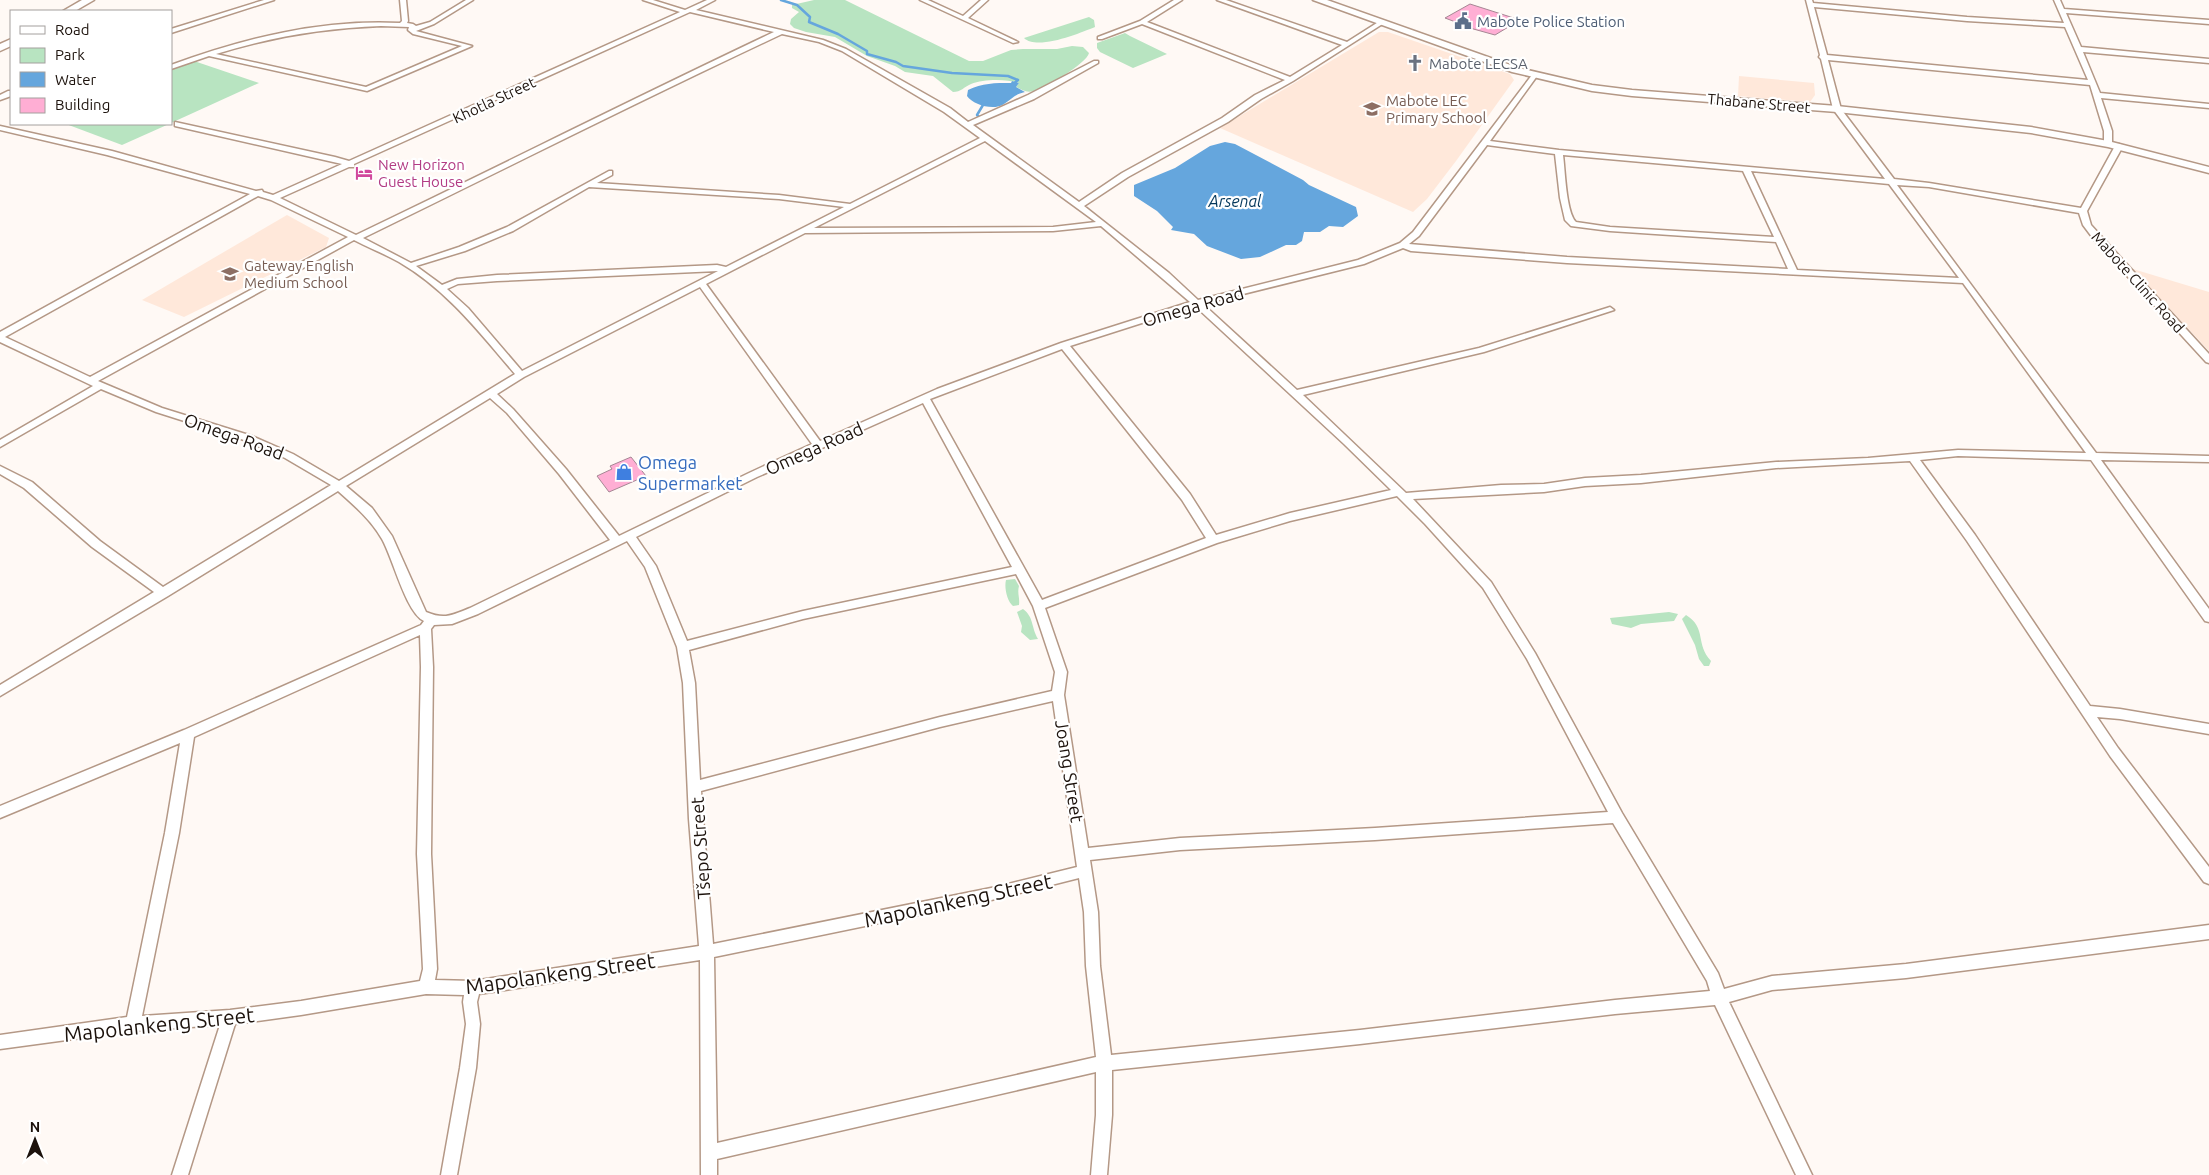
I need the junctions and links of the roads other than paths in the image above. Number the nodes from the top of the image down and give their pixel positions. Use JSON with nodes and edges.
{"nodes":[{"id":1,"x":89,"y":0,"type":"edge"},
{"id":2,"x":271,"y":0,"type":"edge"},
{"id":3,"x":403,"y":0,"type":"edge"},
{"id":4,"x":470,"y":0,"type":"edge"},
{"id":5,"x":646,"y":0,"type":"edge"},
{"id":6,"x":712,"y":0,"type":"edge"},
{"id":7,"x":923,"y":0,"type":"edge"},
{"id":8,"x":985,"y":0,"type":"edge"},
{"id":9,"x":1179,"y":0,"type":"edge"},
{"id":10,"x":1220,"y":0,"type":"edge"},
{"id":11,"x":1318,"y":0,"type":"edge"},
{"id":12,"x":2057,"y":0,"type":"edge"},
{"id":13,"x":1809,"y":2,"type":"edge"},
{"id":14,"x":70,"y":10,"type":"edge"},
{"id":15,"x":688,"y":11,"type":"junction"},
{"id":16,"x":2062,"y":11,"type":"junction"},
{"id":17,"x":964,"y":18,"type":"junction"},
{"id":18,"x":1142,"y":22,"type":"junction"},
{"id":19,"x":1382,"y":22,"type":"junction"},
{"id":20,"x":2209,"y":22,"type":"edge"},
{"id":21,"x":402,"y":24,"type":"junction"},
{"id":22,"x":2069,"y":25,"type":"junction"},
{"id":23,"x":411,"y":30,"type":"junction"},
{"id":24,"x":172,"y":31,"type":"edge"},
{"id":25,"x":782,"y":31,"type":"junction"},
{"id":26,"x":1100,"y":38,"type":"dead end"},
{"id":27,"x":1015,"y":42,"type":"dead end"},
{"id":28,"x":1347,"y":44,"type":"junction"},
{"id":29,"x":2077,"y":49,"type":"junction"},
{"id":30,"x":209,"y":54,"type":"junction"},
{"id":31,"x":1822,"y":57,"type":"junction"},
{"id":32,"x":1096,"y":62,"type":"dead end"},
{"id":33,"x":2209,"y":62,"type":"edge"},
{"id":34,"x":172,"y":67,"type":"edge"},
{"id":35,"x":1534,"y":76,"type":"junction"},
{"id":36,"x":1291,"y":80,"type":"junction"},
{"id":37,"x":2093,"y":83,"type":"junction"},
{"id":38,"x":2097,"y":96,"type":"junction"},
{"id":39,"x":2209,"y":106,"type":"edge"},
{"id":40,"x":1837,"y":109,"type":"junction"},
{"id":41,"x":178,"y":124,"type":"dead end"},
{"id":42,"x":967,"y":125,"type":"junction"},
{"id":43,"x":3,"y":128,"type":"edge"},
{"id":44,"x":985,"y":138,"type":"junction"},
{"id":45,"x":1483,"y":142,"type":"junction"},
{"id":46,"x":2114,"y":145,"type":"junction"},
{"id":47,"x":1559,"y":152,"type":"junction"},
{"id":48,"x":351,"y":165,"type":"junction"},
{"id":49,"x":1746,"y":168,"type":"junction"},
{"id":50,"x":2209,"y":170,"type":"edge"},
{"id":51,"x":609,"y":173,"type":"dead end"},
{"id":52,"x":1893,"y":181,"type":"junction"},
{"id":53,"x":588,"y":184,"type":"junction"},
{"id":54,"x":259,"y":192,"type":"junction"},
{"id":55,"x":274,"y":198,"type":"junction"},
{"id":56,"x":1078,"y":206,"type":"junction"},
{"id":57,"x":851,"y":207,"type":"junction"},
{"id":58,"x":2083,"y":211,"type":"junction"},
{"id":59,"x":1102,"y":223,"type":"junction"},
{"id":60,"x":805,"y":231,"type":"junction"},
{"id":61,"x":355,"y":237,"type":"junction"},
{"id":62,"x":1778,"y":240,"type":"junction"},
{"id":63,"x":1403,"y":245,"type":"junction"},
{"id":64,"x":410,"y":266,"type":"junction"},
{"id":65,"x":729,"y":270,"type":"junction"},
{"id":66,"x":1793,"y":270,"type":"junction"},
{"id":67,"x":1964,"y":281,"type":"junction"},
{"id":68,"x":702,"y":284,"type":"junction"},
{"id":69,"x":441,"y":288,"type":"junction"},
{"id":70,"x":1197,"y":303,"type":"junction"},
{"id":71,"x":1610,"y":310,"type":"dead end"},
{"id":72,"x":0,"y":337,"type":"edge"},
{"id":73,"x":1064,"y":345,"type":"junction"},
{"id":74,"x":2209,"y":360,"type":"edge"},
{"id":75,"x":521,"y":375,"type":"junction"},
{"id":76,"x":90,"y":381,"type":"junction"},
{"id":77,"x":102,"y":384,"type":"junction"},
{"id":78,"x":490,"y":394,"type":"junction"},
{"id":79,"x":1294,"y":394,"type":"junction"},
{"id":80,"x":925,"y":398,"type":"junction"},
{"id":81,"x":0,"y":444,"type":"edge"},
{"id":82,"x":818,"y":445,"type":"junction"},
{"id":83,"x":2094,"y":455,"type":"junction"},
{"id":84,"x":1913,"y":458,"type":"junction"},
{"id":85,"x":2209,"y":459,"type":"edge"},
{"id":86,"x":0,"y":469,"type":"edge"},
{"id":87,"x":338,"y":485,"type":"junction"},
{"id":88,"x":1402,"y":495,"type":"junction"},
{"id":89,"x":623,"y":538,"type":"junction"},
{"id":90,"x":1213,"y":540,"type":"junction"},
{"id":91,"x":1020,"y":569,"type":"junction"},
{"id":92,"x":164,"y":593,"type":"junction"},
{"id":93,"x":1039,"y":606,"type":"junction"},
{"id":94,"x":2209,"y":618,"type":"edge"},
{"id":95,"x":429,"y":624,"type":"junction"},
{"id":96,"x":683,"y":647,"type":"junction"},
{"id":97,"x":0,"y":691,"type":"edge"},
{"id":98,"x":1058,"y":694,"type":"junction"},
{"id":99,"x":2086,"y":711,"type":"junction"},
{"id":100,"x":2209,"y":729,"type":"edge"},
{"id":101,"x":188,"y":734,"type":"junction"},
{"id":102,"x":696,"y":787,"type":"junction"},
{"id":103,"x":0,"y":812,"type":"edge"},
{"id":104,"x":1617,"y":817,"type":"junction"},
{"id":105,"x":1084,"y":855,"type":"junction"},
{"id":106,"x":1084,"y":871,"type":"junction"},
{"id":107,"x":2209,"y":878,"type":"edge"},
{"id":108,"x":2209,"y":932,"type":"edge"},
{"id":109,"x":707,"y":952,"type":"junction"},
{"id":110,"x":426,"y":987,"type":"junction"},
{"id":111,"x":473,"y":988,"type":"junction"},
{"id":112,"x":1719,"y":997,"type":"junction"},
{"id":113,"x":230,"y":1017,"type":"junction"},
{"id":114,"x":133,"y":1024,"type":"junction"},
{"id":115,"x":0,"y":1042,"type":"edge"},
{"id":116,"x":1104,"y":1062,"type":"junction"},
{"id":117,"x":709,"y":1153,"type":"junction"},
{"id":118,"x":180,"y":1175,"type":"edge"},
{"id":119,"x":449,"y":1175,"type":"edge"},
{"id":120,"x":709,"y":1175,"type":"edge"},
{"id":121,"x":1099,"y":1175,"type":"edge"},
{"id":122,"x":1804,"y":1175,"type":"edge"}],
"edges":[{"from":1,"to":14,"type":"street"},
{"from":2,"to":24,"type":"street"},
{"from":3,"to":21,"type":"street"},
{"from":4,"to":23,"type":"street"},
{"from":5,"to":15,"type":"street"},
{"from":6,"to":15,"type":"street","name":"Khotla Street"},
{"from":7,"to":17,"type":"street"},
{"from":8,"to":17,"type":"street"},
{"from":9,"to":18,"type":"street"},
{"from":10,"to":28,"type":"street"},
{"from":11,"to":19,"type":"street","name":"Thabane Street"},
{"from":12,"to":16,"type":"street"},
{"from":13,"to":22,"type":"street"},
{"from":13,"to":31,"type":"street"},
{"from":15,"to":25,"type":"street"},
{"from":15,"to":48,"type":"street","name":"Khotla Street"},
{"from":16,"to":20,"type":"street"},
{"from":16,"to":22,"type":"street"},
{"from":17,"to":27,"type":"street"},
{"from":18,"to":26,"type":"street"},
{"from":18,"to":36,"type":"street"},
{"from":19,"to":28,"type":"street"},
{"from":19,"to":35,"type":"street","name":"Thabane Street"},
{"from":21,"to":23,"type":"street"},
{"from":21,"to":30,"type":"street"},
{"from":22,"to":29,"type":"street"},
{"from":23,"to":30,"type":"street"},
{"from":25,"to":42,"type":"street"},
{"from":25,"to":61,"type":"street"},
{"from":28,"to":36,"type":"street"},
{"from":29,"to":33,"type":"street"},
{"from":29,"to":37,"type":"street"},
{"from":30,"to":34,"type":"street"},
{"from":31,"to":37,"type":"street"},
{"from":31,"to":40,"type":"street"},
{"from":32,"to":42,"type":"street"},
{"from":35,"to":40,"type":"street","name":"Thabane Street"},
{"from":35,"to":45,"type":"street","name":"Omega Road"},
{"from":36,"to":56,"type":"street"},
{"from":37,"to":38,"type":"street"},
{"from":38,"to":39,"type":"street"},
{"from":38,"to":46,"type":"street"},
{"from":40,"to":46,"type":"street","name":"Thabane Street"},
{"from":40,"to":52,"type":"street"},
{"from":41,"to":48,"type":"street"},
{"from":42,"to":44,"type":"street"},
{"from":43,"to":54,"type":"street"},
{"from":44,"to":56,"type":"street"},
{"from":44,"to":57,"type":"street"},
{"from":45,"to":47,"type":"street"},
{"from":45,"to":63,"type":"street","name":"Omega Road"},
{"from":46,"to":50,"type":"street","name":"Thabane Street"},
{"from":46,"to":58,"type":"street","name":"Mabote Clinic Road"},
{"from":47,"to":49,"type":"street"},
{"from":47,"to":62,"type":"street"},
{"from":48,"to":55,"type":"street","name":"Khotla Street"},
{"from":49,"to":52,"type":"street"},
{"from":49,"to":62,"type":"street"},
{"from":51,"to":53,"type":"street"},
{"from":52,"to":58,"type":"street"},
{"from":52,"to":67,"type":"street"},
{"from":53,"to":57,"type":"street"},
{"from":53,"to":64,"type":"street"},
{"from":54,"to":55,"type":"street"},
{"from":54,"to":72,"type":"street"},
{"from":55,"to":61,"type":"street"},
{"from":56,"to":59,"type":"street"},
{"from":57,"to":60,"type":"street"},
{"from":58,"to":74,"type":"street","name":"Mabote Clinic Road"},
{"from":59,"to":60,"type":"street"},
{"from":59,"to":70,"type":"street"},
{"from":60,"to":65,"type":"street"},
{"from":61,"to":64,"type":"street"},
{"from":61,"to":76,"type":"street"},
{"from":62,"to":66,"type":"street"},
{"from":63,"to":66,"type":"street"},
{"from":63,"to":70,"type":"street","name":"Omega Road"},
{"from":64,"to":69,"type":"street"},
{"from":65,"to":68,"type":"street"},
{"from":65,"to":69,"type":"street"},
{"from":66,"to":67,"type":"street"},
{"from":67,"to":83,"type":"street"},
{"from":68,"to":75,"type":"street"},
{"from":68,"to":82,"type":"street"},
{"from":69,"to":75,"type":"street"},
{"from":70,"to":73,"type":"street","name":"Omega Road"},
{"from":70,"to":79,"type":"street"},
{"from":71,"to":79,"type":"street"},
{"from":72,"to":76,"type":"street","name":"Omega Road"},
{"from":73,"to":80,"type":"street","name":"Omega Road"},
{"from":73,"to":90,"type":"street"},
{"from":75,"to":78,"type":"street"},
{"from":76,"to":77,"type":"street","name":"Omega Road"},
{"from":77,"to":81,"type":"street"},
{"from":77,"to":87,"type":"street","name":"Omega Road"},
{"from":78,"to":87,"type":"street"},
{"from":78,"to":89,"type":"street","name":"Tšepo Street"},
{"from":79,"to":88,"type":"street"},
{"from":80,"to":82,"type":"street","name":"Omega Road"},
{"from":80,"to":91,"type":"street","name":"Joang Street"},
{"from":82,"to":89,"type":"street","name":"Omega Road"},
{"from":83,"to":84,"type":"street"},
{"from":83,"to":85,"type":"street"},
{"from":83,"to":94,"type":"street"},
{"from":84,"to":88,"type":"street"},
{"from":84,"to":99,"type":"street"},
{"from":86,"to":92,"type":"street"},
{"from":87,"to":92,"type":"street"},
{"from":87,"to":95,"type":"street","name":"Omega Road"},
{"from":88,"to":90,"type":"street"},
{"from":88,"to":104,"type":"street"},
{"from":89,"to":95,"type":"street","name":"Omega Road"},
{"from":89,"to":96,"type":"street","name":"Tšepo Street"},
{"from":90,"to":93,"type":"street"},
{"from":91,"to":93,"type":"street","name":"Joang Street"},
{"from":91,"to":96,"type":"street"},
{"from":92,"to":97,"type":"street"},
{"from":93,"to":98,"type":"street","name":"Joang Street"},
{"from":95,"to":101,"type":"street"},
{"from":95,"to":110,"type":"street"},
{"from":96,"to":102,"type":"street","name":"Tšepo Street"},
{"from":98,"to":102,"type":"street"},
{"from":98,"to":105,"type":"street","name":"Joang Street"},
{"from":99,"to":100,"type":"street"},
{"from":99,"to":107,"type":"street"},
{"from":101,"to":103,"type":"street"},
{"from":101,"to":114,"type":"street"},
{"from":102,"to":109,"type":"street","name":"Tšepo Street"},
{"from":104,"to":105,"type":"street"},
{"from":104,"to":112,"type":"street"},
{"from":105,"to":106,"type":"street","name":"Joang Street"},
{"from":106,"to":109,"type":"street","name":"Mapolankeng Street"},
{"from":106,"to":116,"type":"street","name":"Joang Street"},
{"from":108,"to":112,"type":"street"},
{"from":109,"to":111,"type":"street","name":"Mapolankeng Street"},
{"from":109,"to":117,"type":"street","name":"Tšepo Street"},
{"from":110,"to":111,"type":"street","name":"Mapolankeng Street"},
{"from":110,"to":113,"type":"street","name":"Mapolankeng Street"},
{"from":111,"to":119,"type":"street"},
{"from":112,"to":116,"type":"street"},
{"from":112,"to":122,"type":"street"},
{"from":113,"to":114,"type":"street","name":"Mapolankeng Street"},
{"from":113,"to":118,"type":"street"},
{"from":114,"to":115,"type":"street","name":"Mapolankeng Street"},
{"from":116,"to":117,"type":"street"},
{"from":116,"to":121,"type":"street","name":"Joang Street"},
{"from":117,"to":120,"type":"street","name":"Tšepo Street"}]}
